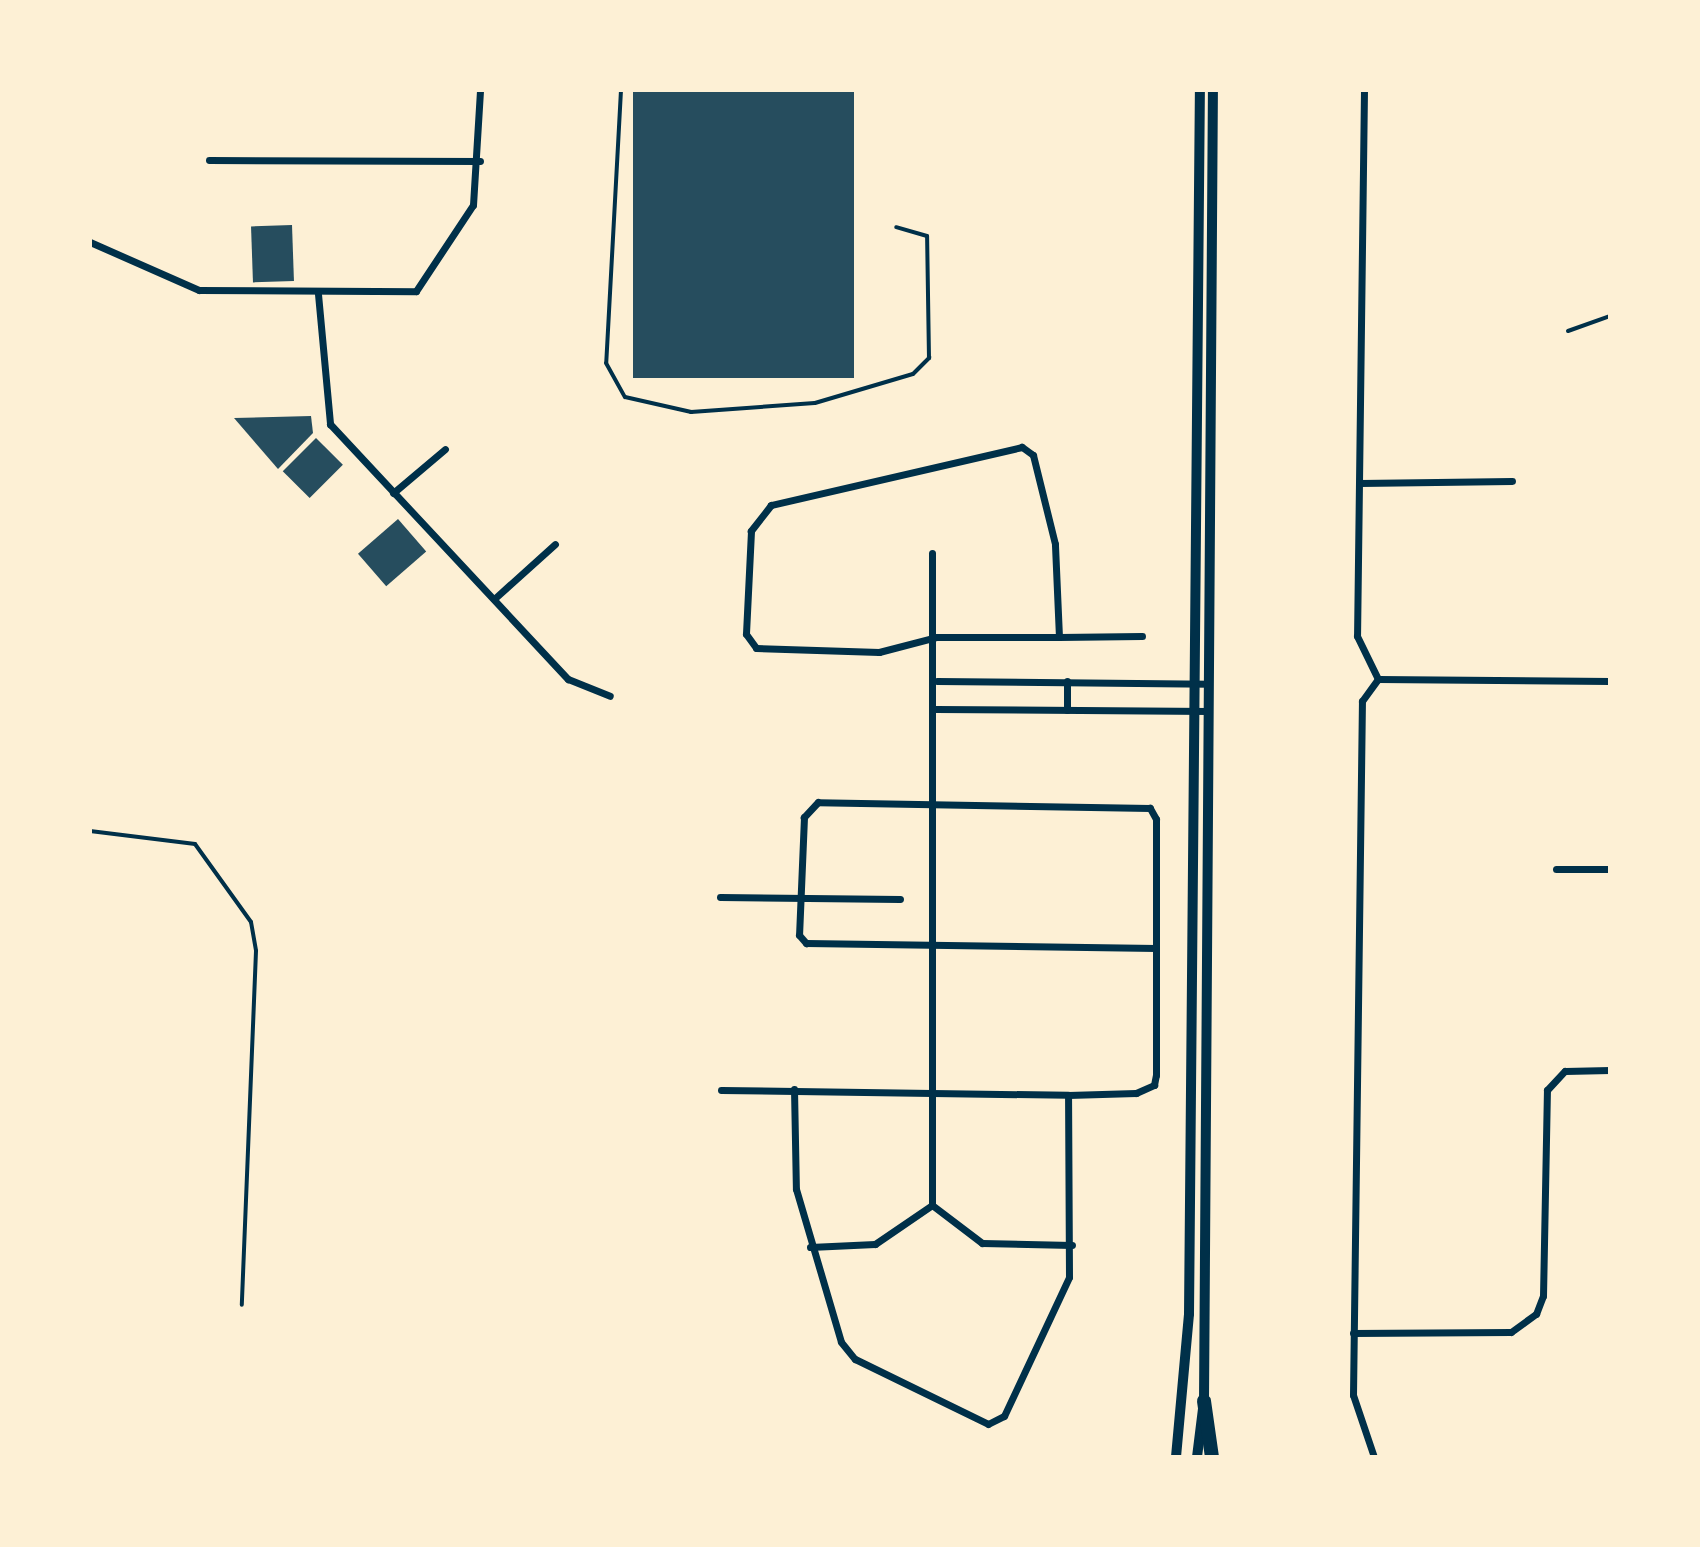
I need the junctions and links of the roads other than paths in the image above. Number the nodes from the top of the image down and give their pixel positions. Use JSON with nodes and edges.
{"nodes":[{"id":1,"x":480,"y":90,"type":"edge"},
{"id":2,"x":621,"y":90,"type":"edge"},
{"id":3,"x":1200,"y":90,"type":"edge"},
{"id":4,"x":1213,"y":90,"type":"edge"},
{"id":5,"x":1364,"y":90,"type":"edge"},
{"id":6,"x":209,"y":160,"type":"dead end"},
{"id":7,"x":480,"y":161,"type":"junction"},
{"id":8,"x":896,"y":227,"type":"dead end"},
{"id":9,"x":90,"y":242,"type":"edge"},
{"id":10,"x":318,"y":294,"type":"junction"},
{"id":11,"x":1610,"y":316,"type":"edge"},
{"id":12,"x":1568,"y":331,"type":"dead end"},
{"id":13,"x":445,"y":449,"type":"dead end"},
{"id":14,"x":1512,"y":481,"type":"dead end"},
{"id":15,"x":1360,"y":483,"type":"junction"},
{"id":16,"x":393,"y":493,"type":"junction"},
{"id":17,"x":555,"y":544,"type":"dead end"},
{"id":18,"x":932,"y":553,"type":"dead end"},
{"id":19,"x":494,"y":599,"type":"junction"},
{"id":20,"x":1142,"y":636,"type":"dead end"},
{"id":21,"x":937,"y":637,"type":"junction"},
{"id":22,"x":1059,"y":637,"type":"junction"},
{"id":23,"x":1378,"y":679,"type":"junction"},
{"id":24,"x":937,"y":681,"type":"junction"},
{"id":25,"x":1067,"y":681,"type":"junction"},
{"id":26,"x":1610,"y":681,"type":"edge"},
{"id":27,"x":1195,"y":684,"type":"junction"},
{"id":28,"x":1209,"y":684,"type":"junction"},
{"id":29,"x":610,"y":696,"type":"dead end"},
{"id":30,"x":936,"y":709,"type":"junction"},
{"id":31,"x":1067,"y":710,"type":"junction"},
{"id":32,"x":1194,"y":710,"type":"junction"},
{"id":33,"x":1209,"y":711,"type":"junction"},
{"id":34,"x":935,"y":803,"type":"junction"},
{"id":35,"x":90,"y":831,"type":"edge"},
{"id":36,"x":1556,"y":869,"type":"dead end"},
{"id":37,"x":1610,"y":869,"type":"edge"},
{"id":38,"x":720,"y":897,"type":"dead end"},
{"id":39,"x":800,"y":897,"type":"junction"},
{"id":40,"x":900,"y":899,"type":"dead end"},
{"id":41,"x":932,"y":947,"type":"junction"},
{"id":42,"x":1156,"y":948,"type":"junction"},
{"id":43,"x":1610,"y":1070,"type":"edge"},
{"id":44,"x":794,"y":1089,"type":"junction"},
{"id":45,"x":721,"y":1090,"type":"dead end"},
{"id":46,"x":933,"y":1090,"type":"junction"},
{"id":47,"x":1068,"y":1095,"type":"junction"},
{"id":48,"x":932,"y":1205,"type":"junction"},
{"id":49,"x":1072,"y":1245,"type":"junction"},
{"id":50,"x":810,"y":1247,"type":"junction"},
{"id":51,"x":242,"y":1305,"type":"dead end"},
{"id":52,"x":1353,"y":1333,"type":"junction"},
{"id":53,"x":1204,"y":1401,"type":"junction"},
{"id":54,"x":1176,"y":1457,"type":"edge"},
{"id":55,"x":1197,"y":1457,"type":"edge"},
{"id":56,"x":1212,"y":1457,"type":"edge"},
{"id":57,"x":1374,"y":1457,"type":"edge"}],
"edges":[{"from":1,"to":7,"type":"street"},
{"from":2,"to":8,"type":"lane"},
{"from":3,"to":27,"type":"main road"},
{"from":4,"to":28,"type":"main road"},
{"from":5,"to":15,"type":"street"},
{"from":6,"to":7,"type":"street"},
{"from":7,"to":10,"type":"street"},
{"from":9,"to":10,"type":"street"},
{"from":10,"to":16,"type":"street"},
{"from":11,"to":12,"type":"lane"},
{"from":13,"to":16,"type":"street"},
{"from":14,"to":15,"type":"street"},
{"from":15,"to":23,"type":"street"},
{"from":16,"to":19,"type":"street"},
{"from":17,"to":19,"type":"street"},
{"from":18,"to":21,"type":"street"},
{"from":19,"to":29,"type":"street"},
{"from":20,"to":22,"type":"street"},
{"from":21,"to":22,"type":"street"},
{"from":21,"to":22,"type":"street"},
{"from":21,"to":24,"type":"street"},
{"from":23,"to":26,"type":"street"},
{"from":23,"to":52,"type":"street"},
{"from":24,"to":25,"type":"street"},
{"from":24,"to":30,"type":"street"},
{"from":25,"to":27,"type":"street"},
{"from":25,"to":31,"type":"street"},
{"from":27,"to":28,"type":"street"},
{"from":27,"to":32,"type":"main road"},
{"from":28,"to":33,"type":"main road"},
{"from":30,"to":31,"type":"street"},
{"from":30,"to":34,"type":"street"},
{"from":31,"to":32,"type":"street"},
{"from":32,"to":33,"type":"street"},
{"from":32,"to":54,"type":"main road"},
{"from":33,"to":53,"type":"main road"},
{"from":34,"to":39,"type":"street"},
{"from":34,"to":41,"type":"street"},
{"from":34,"to":42,"type":"street"},
{"from":35,"to":51,"type":"lane"},
{"from":36,"to":37,"type":"street"},
{"from":38,"to":39,"type":"street"},
{"from":39,"to":40,"type":"street"},
{"from":39,"to":41,"type":"street"},
{"from":41,"to":42,"type":"street"},
{"from":41,"to":46,"type":"street"},
{"from":42,"to":47,"type":"street"},
{"from":43,"to":52,"type":"street"},
{"from":44,"to":45,"type":"street"},
{"from":44,"to":46,"type":"street"},
{"from":44,"to":50,"type":"street"},
{"from":46,"to":47,"type":"street"},
{"from":46,"to":48,"type":"street"},
{"from":47,"to":49,"type":"street"},
{"from":48,"to":49,"type":"street"},
{"from":48,"to":50,"type":"street"},
{"from":49,"to":50,"type":"street"},
{"from":52,"to":57,"type":"street"},
{"from":53,"to":55,"type":"main road"},
{"from":53,"to":56,"type":"highway"}]}
